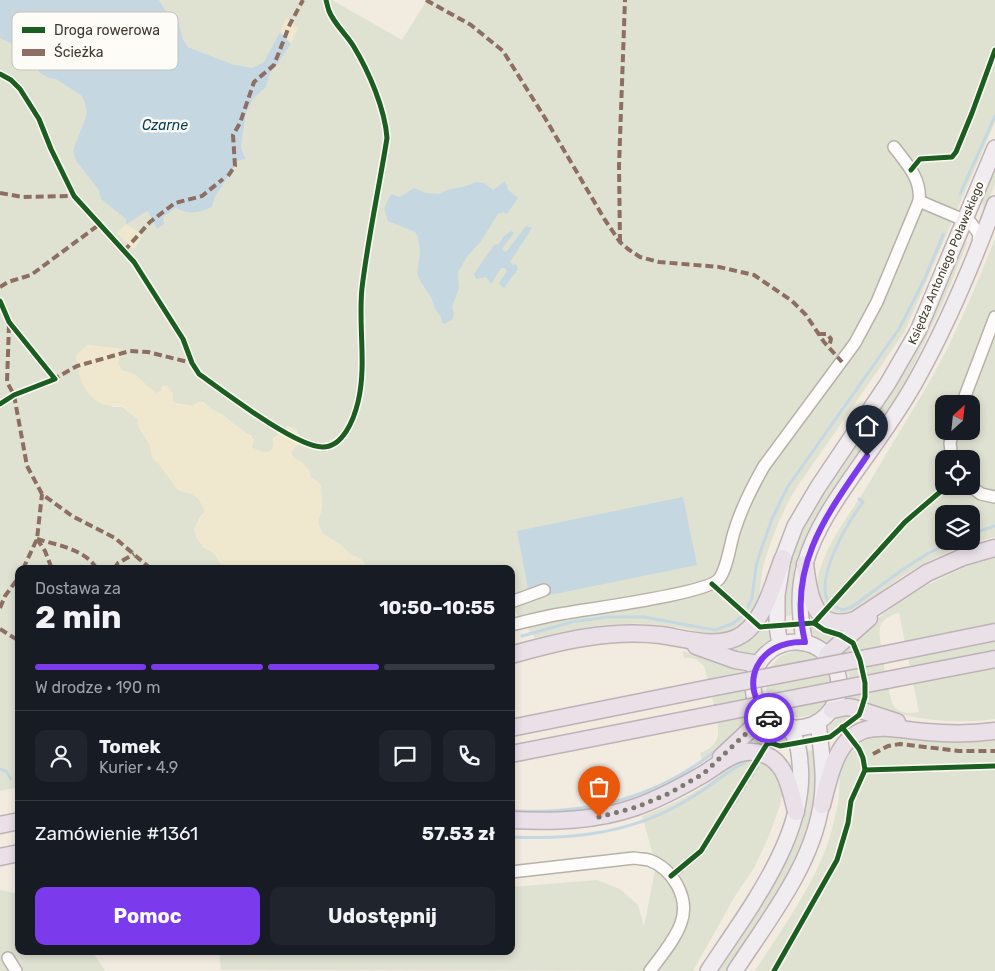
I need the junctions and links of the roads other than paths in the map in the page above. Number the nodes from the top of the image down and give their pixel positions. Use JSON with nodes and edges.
{"nodes":[{"id":1,"x":894,"y":147,"type":"dead end"},
{"id":2,"x":995,"y":148,"type":"edge"},
{"id":3,"x":919,"y":201,"type":"junction"},
{"id":4,"x":995,"y":204,"type":"edge"},
{"id":5,"x":965,"y":219,"type":"junction"},
{"id":6,"x":990,"y":229,"type":"edge"},
{"id":7,"x":977,"y":250,"type":"junction"},
{"id":8,"x":995,"y":317,"type":"edge"},
{"id":9,"x":965,"y":395,"type":"edge"},
{"id":10,"x":980,"y":493,"type":"edge"},
{"id":11,"x":995,"y":497,"type":"edge"},
{"id":12,"x":995,"y":548,"type":"edge"},
{"id":13,"x":783,"y":558,"type":"junction"},
{"id":14,"x":805,"y":564,"type":"junction"},
{"id":15,"x":544,"y":590,"type":"dead end"},
{"id":16,"x":891,"y":598,"type":"junction"},
{"id":17,"x":515,"y":601,"type":"edge"},
{"id":18,"x":515,"y":624,"type":"edge"},
{"id":19,"x":995,"y":632,"type":"edge"},
{"id":20,"x":675,"y":638,"type":"junction"},
{"id":21,"x":805,"y":642,"type":"junction"},
{"id":22,"x":780,"y":645,"type":"junction"},
{"id":23,"x":827,"y":654,"type":"junction"},
{"id":24,"x":515,"y":655,"type":"edge"},
{"id":25,"x":995,"y":659,"type":"edge"},
{"id":26,"x":758,"y":664,"type":"junction"},
{"id":27,"x":832,"y":710,"type":"junction"},
{"id":28,"x":770,"y":719,"type":"junction"},
{"id":29,"x":818,"y":722,"type":"junction"},
{"id":30,"x":515,"y":727,"type":"edge"},
{"id":31,"x":789,"y":727,"type":"junction"},
{"id":32,"x":995,"y":731,"type":"edge"},
{"id":33,"x":927,"y":732,"type":"junction"},
{"id":34,"x":515,"y":753,"type":"edge"},
{"id":35,"x":703,"y":774,"type":"junction"},
{"id":36,"x":822,"y":805,"type":"junction"},
{"id":37,"x":796,"y":812,"type":"junction"},
{"id":38,"x":515,"y":820,"type":"edge"},
{"id":39,"x":15,"y":822,"type":"edge"},
{"id":40,"x":0,"y":825,"type":"edge"},
{"id":41,"x":15,"y":854,"type":"edge"},
{"id":42,"x":0,"y":857,"type":"edge"},
{"id":43,"x":515,"y":872,"type":"edge"},
{"id":44,"x":8,"y":958,"type":"dead end"},
{"id":45,"x":16,"y":971,"type":"edge"},
{"id":46,"x":650,"y":971,"type":"edge"},
{"id":47,"x":708,"y":971,"type":"edge"},
{"id":48,"x":735,"y":971,"type":"edge"}],
"edges":[{"from":1,"to":3,"type":"lane"},
{"from":2,"to":5,"type":"main road","name":"Księdza Antoniego Poławskiego"},
{"from":3,"to":5,"type":"lane"},
{"from":3,"to":18,"type":"lane"},
{"from":4,"to":6,"type":"main road","name":"Księdza Antoniego Poławskiego"},
{"from":5,"to":7,"type":"lane"},
{"from":5,"to":13,"type":"main road","name":"Księdza Antoniego Poławskiego"},
{"from":6,"to":7,"type":"main road","name":"Księdza Antoniego Poławskiego"},
{"from":7,"to":14,"type":"main road","name":"Księdza Antoniego Poławskiego"},
{"from":8,"to":9,"type":"lane"},
{"from":10,"to":11,"type":"lane"},
{"from":12,"to":16,"type":"highway"},
{"from":13,"to":20,"type":"highway"},
{"from":13,"to":22,"type":"main road","name":"Księdza Antoniego Poławskiego"},
{"from":14,"to":16,"type":"highway"},
{"from":14,"to":21,"type":"main road","name":"Księdza Antoniego Poławskiego"},
{"from":15,"to":17,"type":"lane"},
{"from":16,"to":23,"type":"highway"},
{"from":19,"to":30,"type":"highway","bridge":true},
{"from":20,"to":24,"type":"highway"},
{"from":20,"to":26,"type":"highway"},
{"from":21,"to":22,"type":"main road"},
{"from":21,"to":23,"type":"main road"},
{"from":22,"to":26,"type":"main road"},
{"from":23,"to":27,"type":"main road"},
{"from":25,"to":34,"type":"highway","bridge":true},
{"from":26,"to":28,"type":"main road"},
{"from":27,"to":29,"type":"main road"},
{"from":27,"to":33,"type":"highway"},
{"from":28,"to":31,"type":"main road"},
{"from":28,"to":35,"type":"highway"},
{"from":29,"to":31,"type":"main road"},
{"from":29,"to":36,"type":"main road"},
{"from":31,"to":37,"type":"main road"},
{"from":32,"to":33,"type":"highway"},
{"from":33,"to":36,"type":"highway"},
{"from":35,"to":37,"type":"highway"},
{"from":35,"to":38,"type":"highway"},
{"from":36,"to":48,"type":"main road"},
{"from":37,"to":47,"type":"main road"},
{"from":39,"to":40,"type":"highway"},
{"from":41,"to":42,"type":"highway"},
{"from":43,"to":46,"type":"lane"},
{"from":44,"to":45,"type":"lane"}]}
